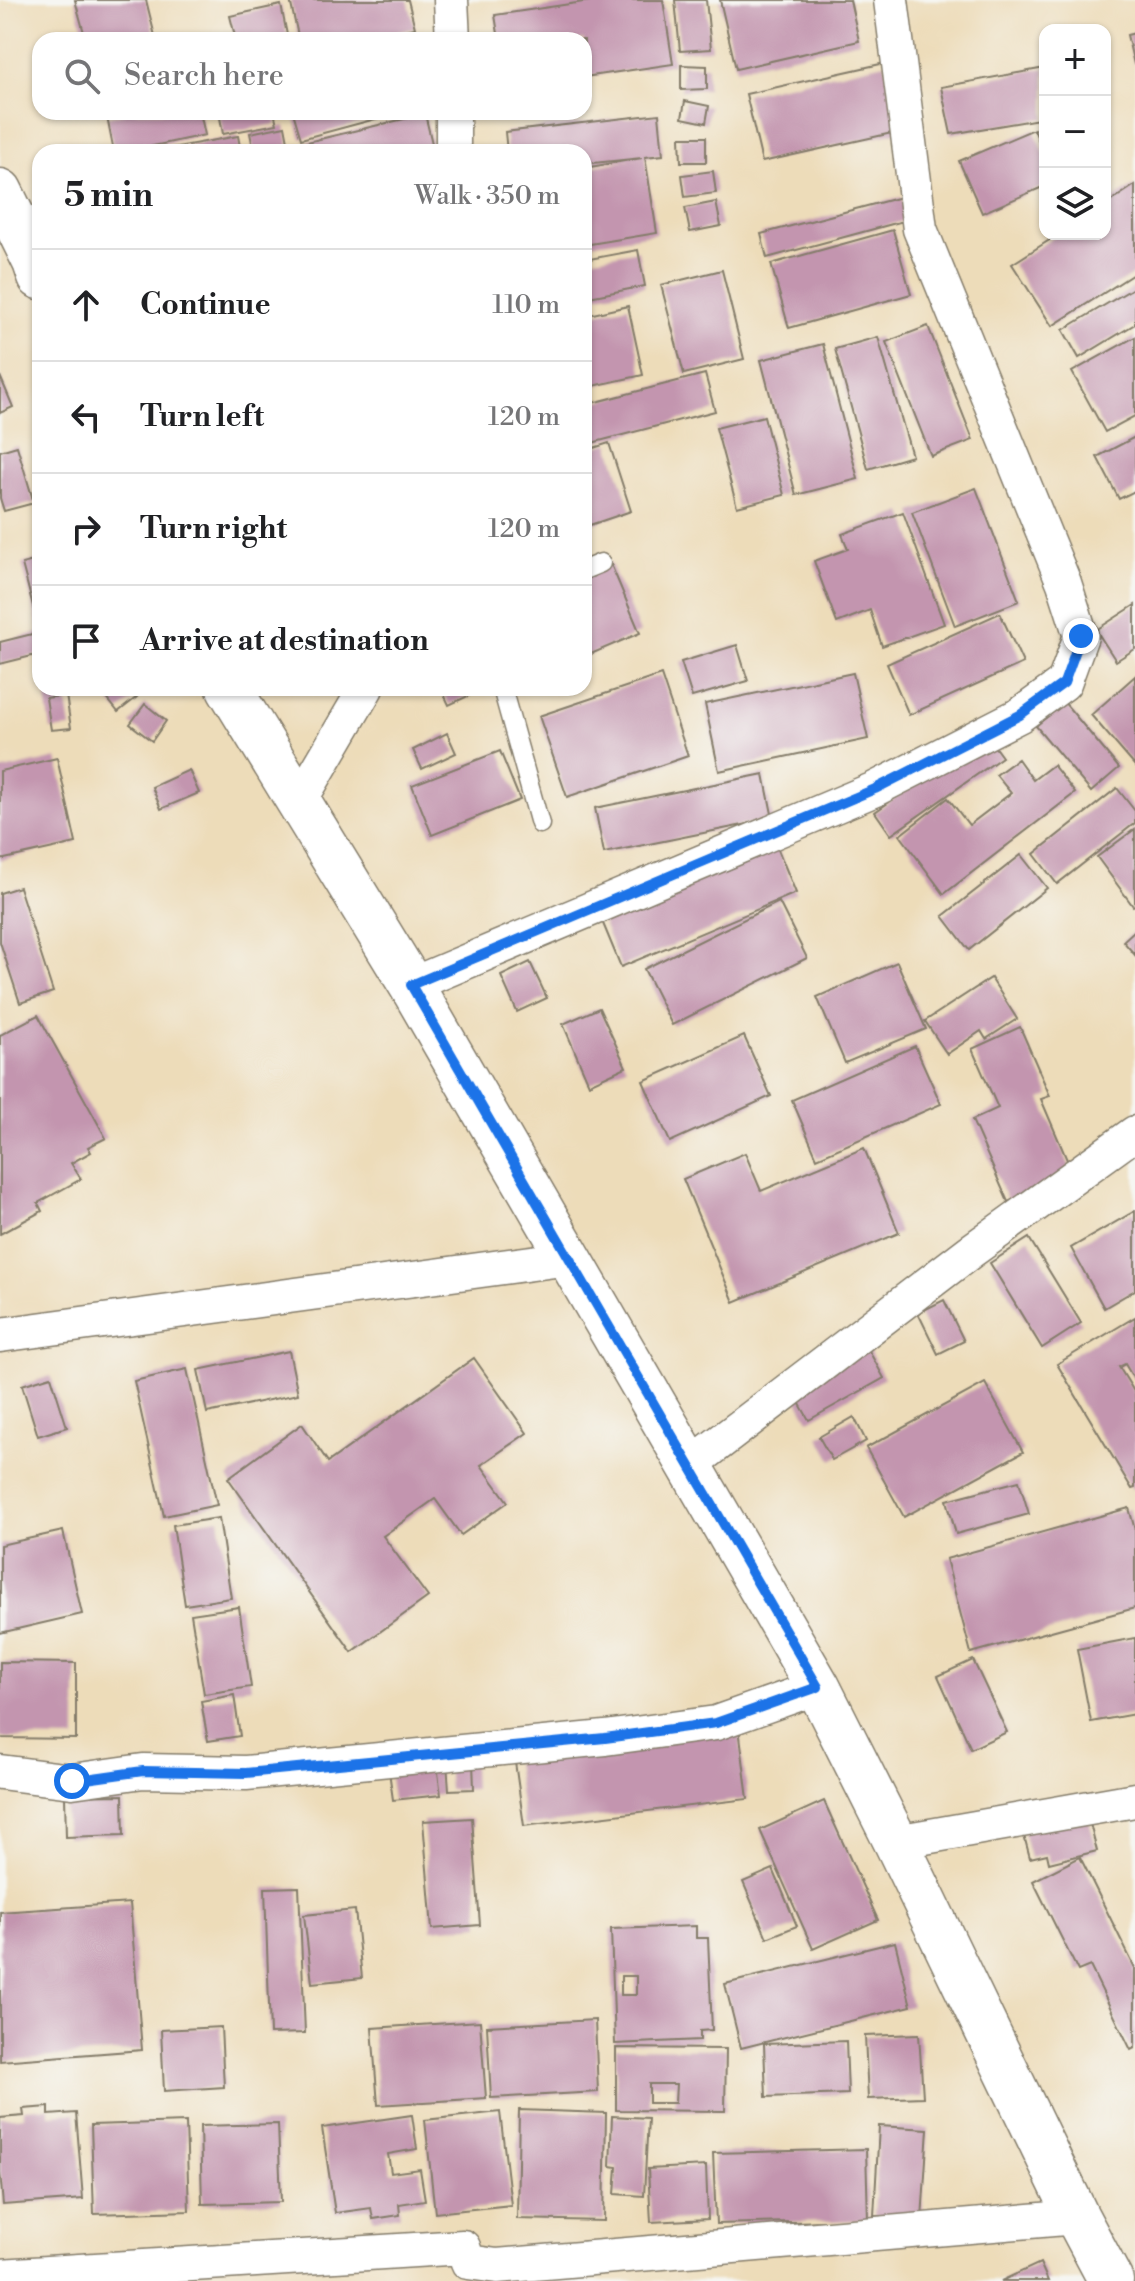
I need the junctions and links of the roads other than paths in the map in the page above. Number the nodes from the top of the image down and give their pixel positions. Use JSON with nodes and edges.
{"nodes":[{"id":1,"x":451,"y":0,"type":"edge"},
{"id":2,"x":891,"y":0,"type":"edge"},
{"id":3,"x":453,"y":32,"type":"edge"},
{"id":4,"x":453,"y":120,"type":"edge"},
{"id":5,"x":453,"y":144,"type":"edge"},
{"id":6,"x":0,"y":191,"type":"edge"},
{"id":7,"x":32,"y":256,"type":"edge"},
{"id":8,"x":234,"y":696,"type":"edge"},
{"id":9,"x":361,"y":696,"type":"edge"},
{"id":10,"x":504,"y":696,"type":"edge"},
{"id":11,"x":298,"y":804,"type":"junction"},
{"id":12,"x":540,"y":824,"type":"dead end"},
{"id":13,"x":411,"y":985,"type":"junction"},
{"id":14,"x":1135,"y":1133,"type":"edge"},
{"id":15,"x":569,"y":1258,"type":"junction"},
{"id":16,"x":0,"y":1335,"type":"edge"},
{"id":17,"x":689,"y":1466,"type":"junction"},
{"id":18,"x":818,"y":1687,"type":"junction"},
{"id":19,"x":0,"y":1772,"type":"edge"},
{"id":20,"x":1135,"y":1800,"type":"edge"},
{"id":21,"x":896,"y":1842,"type":"junction"},
{"id":22,"x":1077,"y":2217,"type":"junction"},
{"id":23,"x":502,"y":2274,"type":"edge"},
{"id":24,"x":0,"y":2276,"type":"edge"},
{"id":25,"x":1111,"y":2281,"type":"edge"}],
"edges":[{"from":1,"to":3,"type":"street"},
{"from":2,"to":13,"type":"street"},
{"from":4,"to":5,"type":"street"},
{"from":6,"to":7,"type":"street"},
{"from":8,"to":11,"type":"street"},
{"from":9,"to":11,"type":"street"},
{"from":10,"to":12,"type":"lane"},
{"from":11,"to":13,"type":"street"},
{"from":13,"to":15,"type":"street"},
{"from":14,"to":17,"type":"street"},
{"from":15,"to":16,"type":"street"},
{"from":15,"to":17,"type":"street"},
{"from":17,"to":18,"type":"street"},
{"from":18,"to":19,"type":"street"},
{"from":18,"to":21,"type":"street"},
{"from":20,"to":21,"type":"street"},
{"from":21,"to":22,"type":"street"},
{"from":22,"to":23,"type":"street"},
{"from":22,"to":25,"type":"street"},
{"from":23,"to":24,"type":"street"}]}
